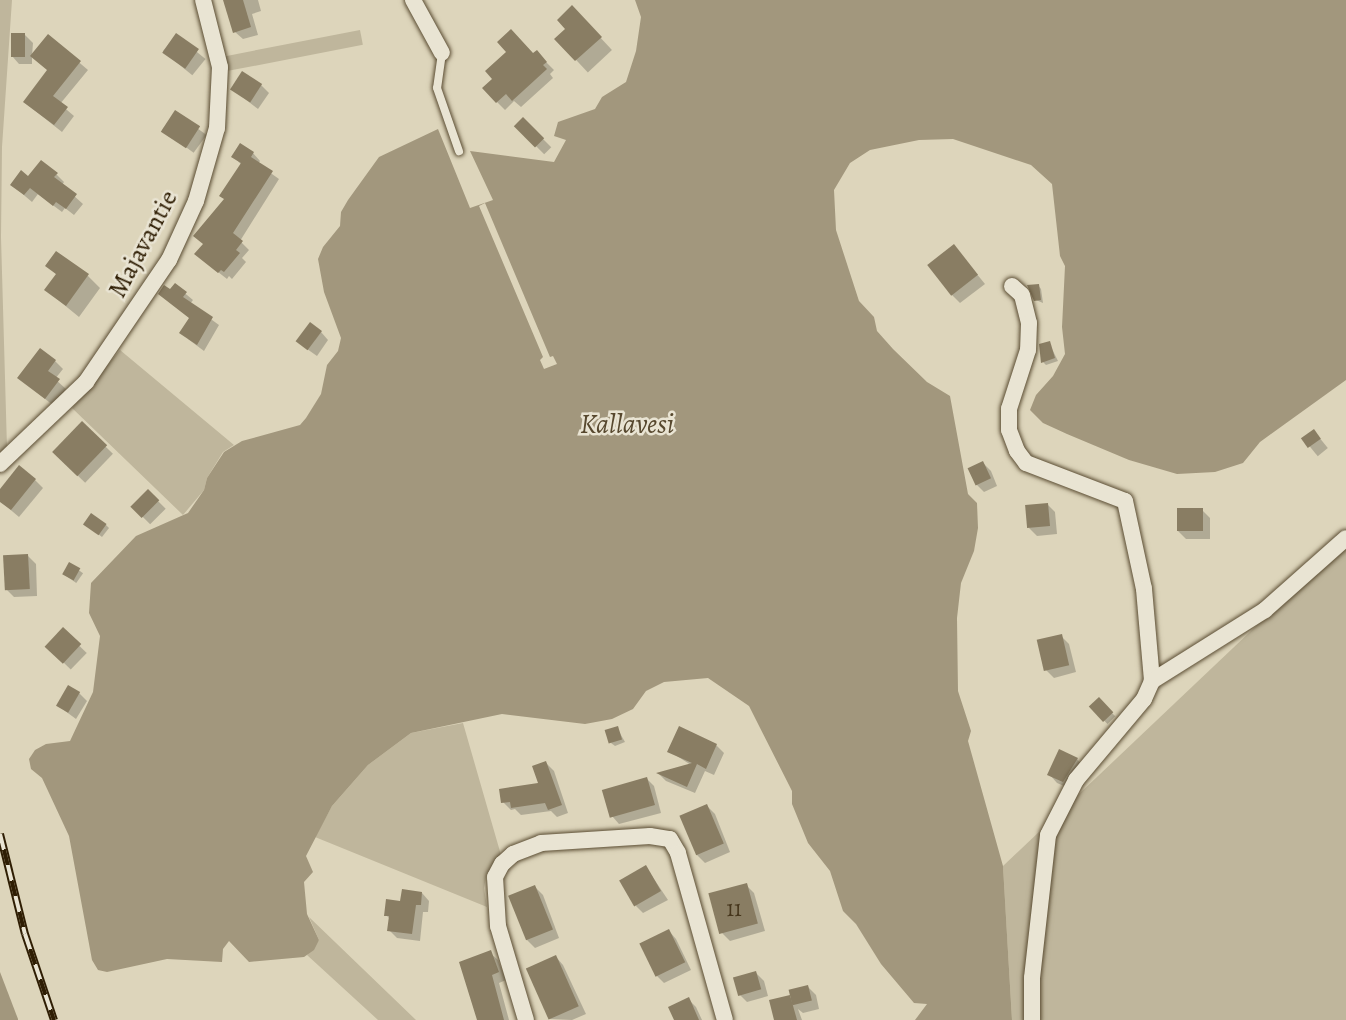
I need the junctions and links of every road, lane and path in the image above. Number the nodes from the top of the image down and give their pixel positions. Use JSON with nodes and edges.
{"nodes":[{"id":1,"x":203,"y":0,"type":"edge"},
{"id":2,"x":413,"y":0,"type":"edge"},
{"id":3,"x":442,"y":53,"type":"joint"},
{"id":4,"x":459,"y":151,"type":"dead end"},
{"id":5,"x":1012,"y":286,"type":"dead end"},
{"id":6,"x":0,"y":464,"type":"edge"},
{"id":7,"x":1346,"y":538,"type":"edge"},
{"id":8,"x":1152,"y":681,"type":"junction"},
{"id":9,"x":526,"y":1020,"type":"edge"},
{"id":10,"x":725,"y":1020,"type":"edge"},
{"id":11,"x":1032,"y":1020,"type":"edge"}],
"edges":[{"from":1,"to":6,"type":"street","name":"Majavantie"},
{"from":2,"to":3,"type":"street"},
{"from":3,"to":4,"type":"lane"},
{"from":5,"to":8,"type":"street"},
{"from":7,"to":8,"type":"street"},
{"from":8,"to":11,"type":"street"},
{"from":9,"to":10,"type":"street"}]}
